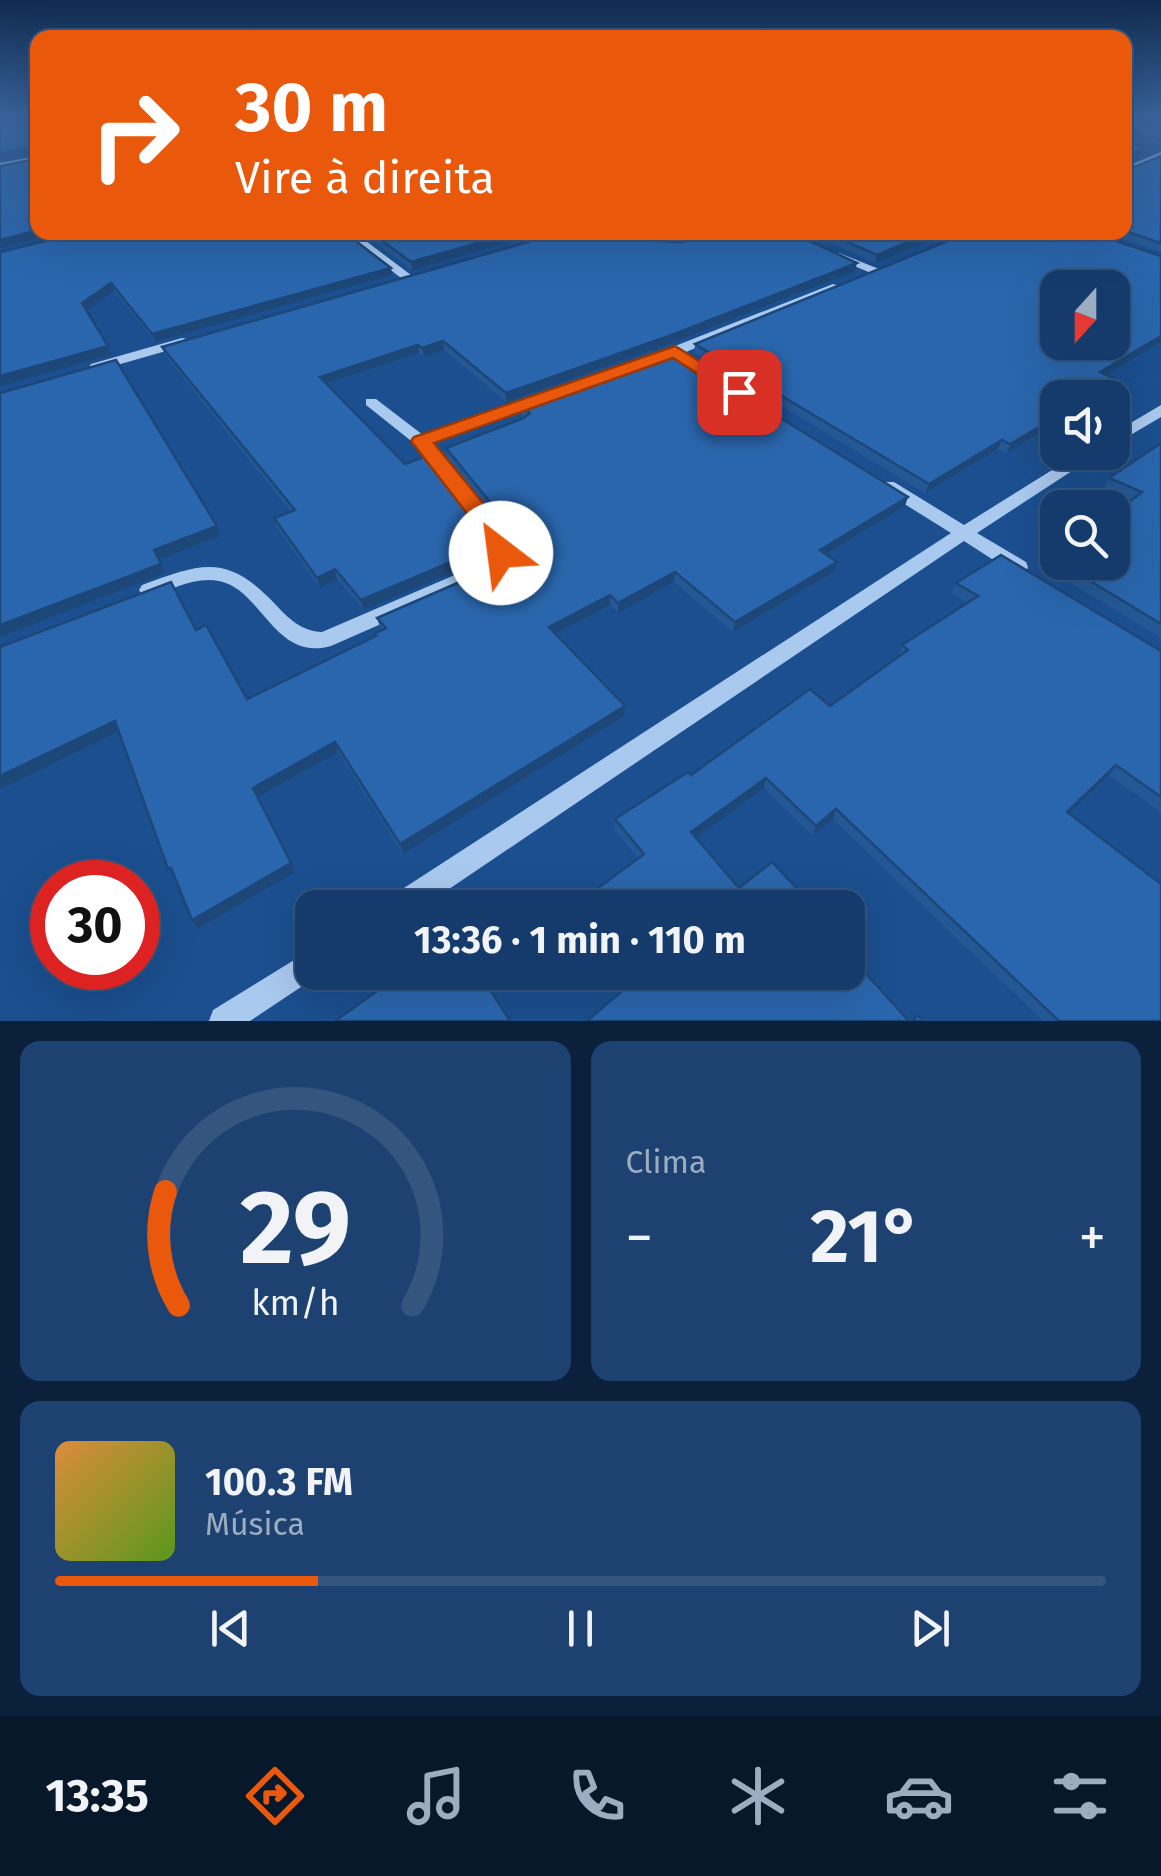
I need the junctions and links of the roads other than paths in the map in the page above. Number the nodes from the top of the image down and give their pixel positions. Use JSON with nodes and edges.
{"nodes":[{"id":1,"x":357,"y":240,"type":"edge"},
{"id":2,"x":821,"y":248,"type":"edge"},
{"id":3,"x":891,"y":265,"type":"edge"},
{"id":4,"x":427,"y":272,"type":"edge"},
{"id":5,"x":875,"y":272,"type":"junction"},
{"id":6,"x":408,"y":278,"type":"junction"},
{"id":7,"x":390,"y":283,"type":"edge"},
{"id":8,"x":204,"y":336,"type":"edge"},
{"id":9,"x":675,"y":351,"type":"junction"},
{"id":10,"x":74,"y":373,"type":"edge"},
{"id":11,"x":371,"y":402,"type":"dead end"},
{"id":12,"x":1161,"y":410,"type":"edge"},
{"id":13,"x":787,"y":422,"type":"edge"},
{"id":14,"x":1130,"y":429,"type":"edge"},
{"id":15,"x":422,"y":441,"type":"junction"},
{"id":16,"x":1065,"y":470,"type":"edge"},
{"id":17,"x":868,"y":473,"type":"edge"},
{"id":18,"x":964,"y":533,"type":"junction"},
{"id":19,"x":1030,"y":573,"type":"edge"},
{"id":20,"x":126,"y":600,"type":"edge"},
{"id":21,"x":423,"y":890,"type":"edge"},
{"id":22,"x":295,"y":974,"type":"edge"},
{"id":23,"x":224,"y":1021,"type":"edge"}],
"edges":[{"from":1,"to":6,"type":"street"},
{"from":2,"to":5,"type":"street"},
{"from":3,"to":5,"type":"street"},
{"from":4,"to":6,"type":"street"},
{"from":5,"to":9,"type":"street"},
{"from":6,"to":7,"type":"street"},
{"from":8,"to":10,"type":"street"},
{"from":9,"to":13,"type":"street"},
{"from":9,"to":15,"type":"street"},
{"from":11,"to":15,"type":"street"},
{"from":12,"to":14,"type":"street"},
{"from":15,"to":20,"type":"street"},
{"from":16,"to":18,"type":"street"},
{"from":17,"to":18,"type":"street"},
{"from":18,"to":19,"type":"street"},
{"from":18,"to":21,"type":"street"},
{"from":22,"to":23,"type":"street"}]}
